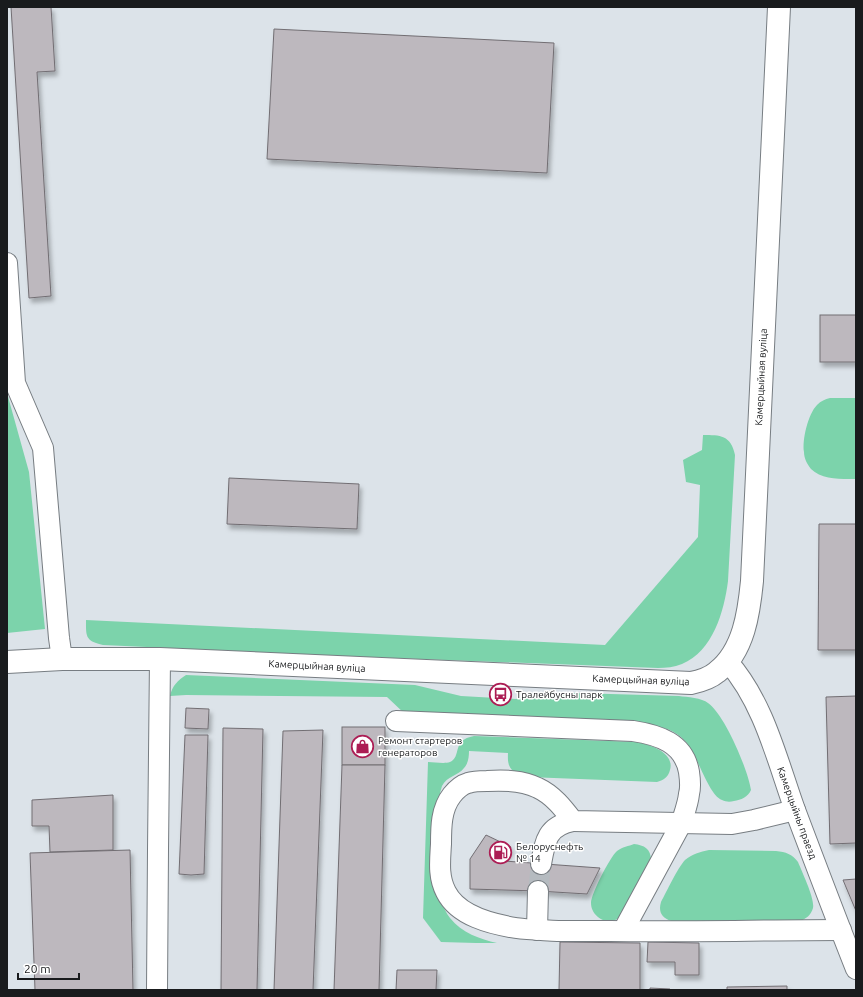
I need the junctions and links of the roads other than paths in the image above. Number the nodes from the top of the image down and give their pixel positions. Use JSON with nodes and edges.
{"nodes":[{"id":1,"x":779,"y":7,"type":"edge"},
{"id":2,"x":7,"y":263,"type":"edge"},
{"id":3,"x":62,"y":659,"type":"junction"},
{"id":4,"x":160,"y":659,"type":"junction"},
{"id":5,"x":7,"y":662,"type":"edge"},
{"id":6,"x":728,"y":662,"type":"junction"},
{"id":7,"x":396,"y":722,"type":"dead end"},
{"id":8,"x":795,"y":810,"type":"junction"},
{"id":9,"x":573,"y":821,"type":"junction"},
{"id":10,"x":681,"y":824,"type":"junction"},
{"id":11,"x":541,"y":864,"type":"tunnel mouth"},
{"id":12,"x":538,"y":891,"type":"tunnel mouth"},
{"id":13,"x":538,"y":930,"type":"junction"},
{"id":14,"x":841,"y":930,"type":"junction"},
{"id":15,"x":623,"y":931,"type":"junction"},
{"id":16,"x":856,"y":969,"type":"edge"},
{"id":17,"x":157,"y":990,"type":"edge"}],
"edges":[{"from":1,"to":6,"type":"main road","name":"Камерцыйная вуліца"},
{"from":2,"to":3,"type":"street"},
{"from":3,"to":4,"type":"main road","name":"Камерцыйная вуліца"},
{"from":3,"to":5,"type":"main road","name":"Камерцыйная вуліца"},
{"from":4,"to":6,"type":"main road","name":"Камерцыйная вуліца"},
{"from":4,"to":17,"type":"street"},
{"from":6,"to":8,"type":"street","name":"Камерцыйны праезд"},
{"from":7,"to":10,"type":"street"},
{"from":8,"to":10,"type":"street"},
{"from":8,"to":14,"type":"street","name":"Камерцыйны праезд"},
{"from":9,"to":10,"type":"street"},
{"from":9,"to":11,"type":"street"},
{"from":9,"to":13,"type":"street"},
{"from":10,"to":15,"type":"street"},
{"from":12,"to":13,"type":"street"},
{"from":13,"to":15,"type":"street"},
{"from":14,"to":15,"type":"street"},
{"from":14,"to":16,"type":"street","name":"Камерцыйны праезд"}]}
